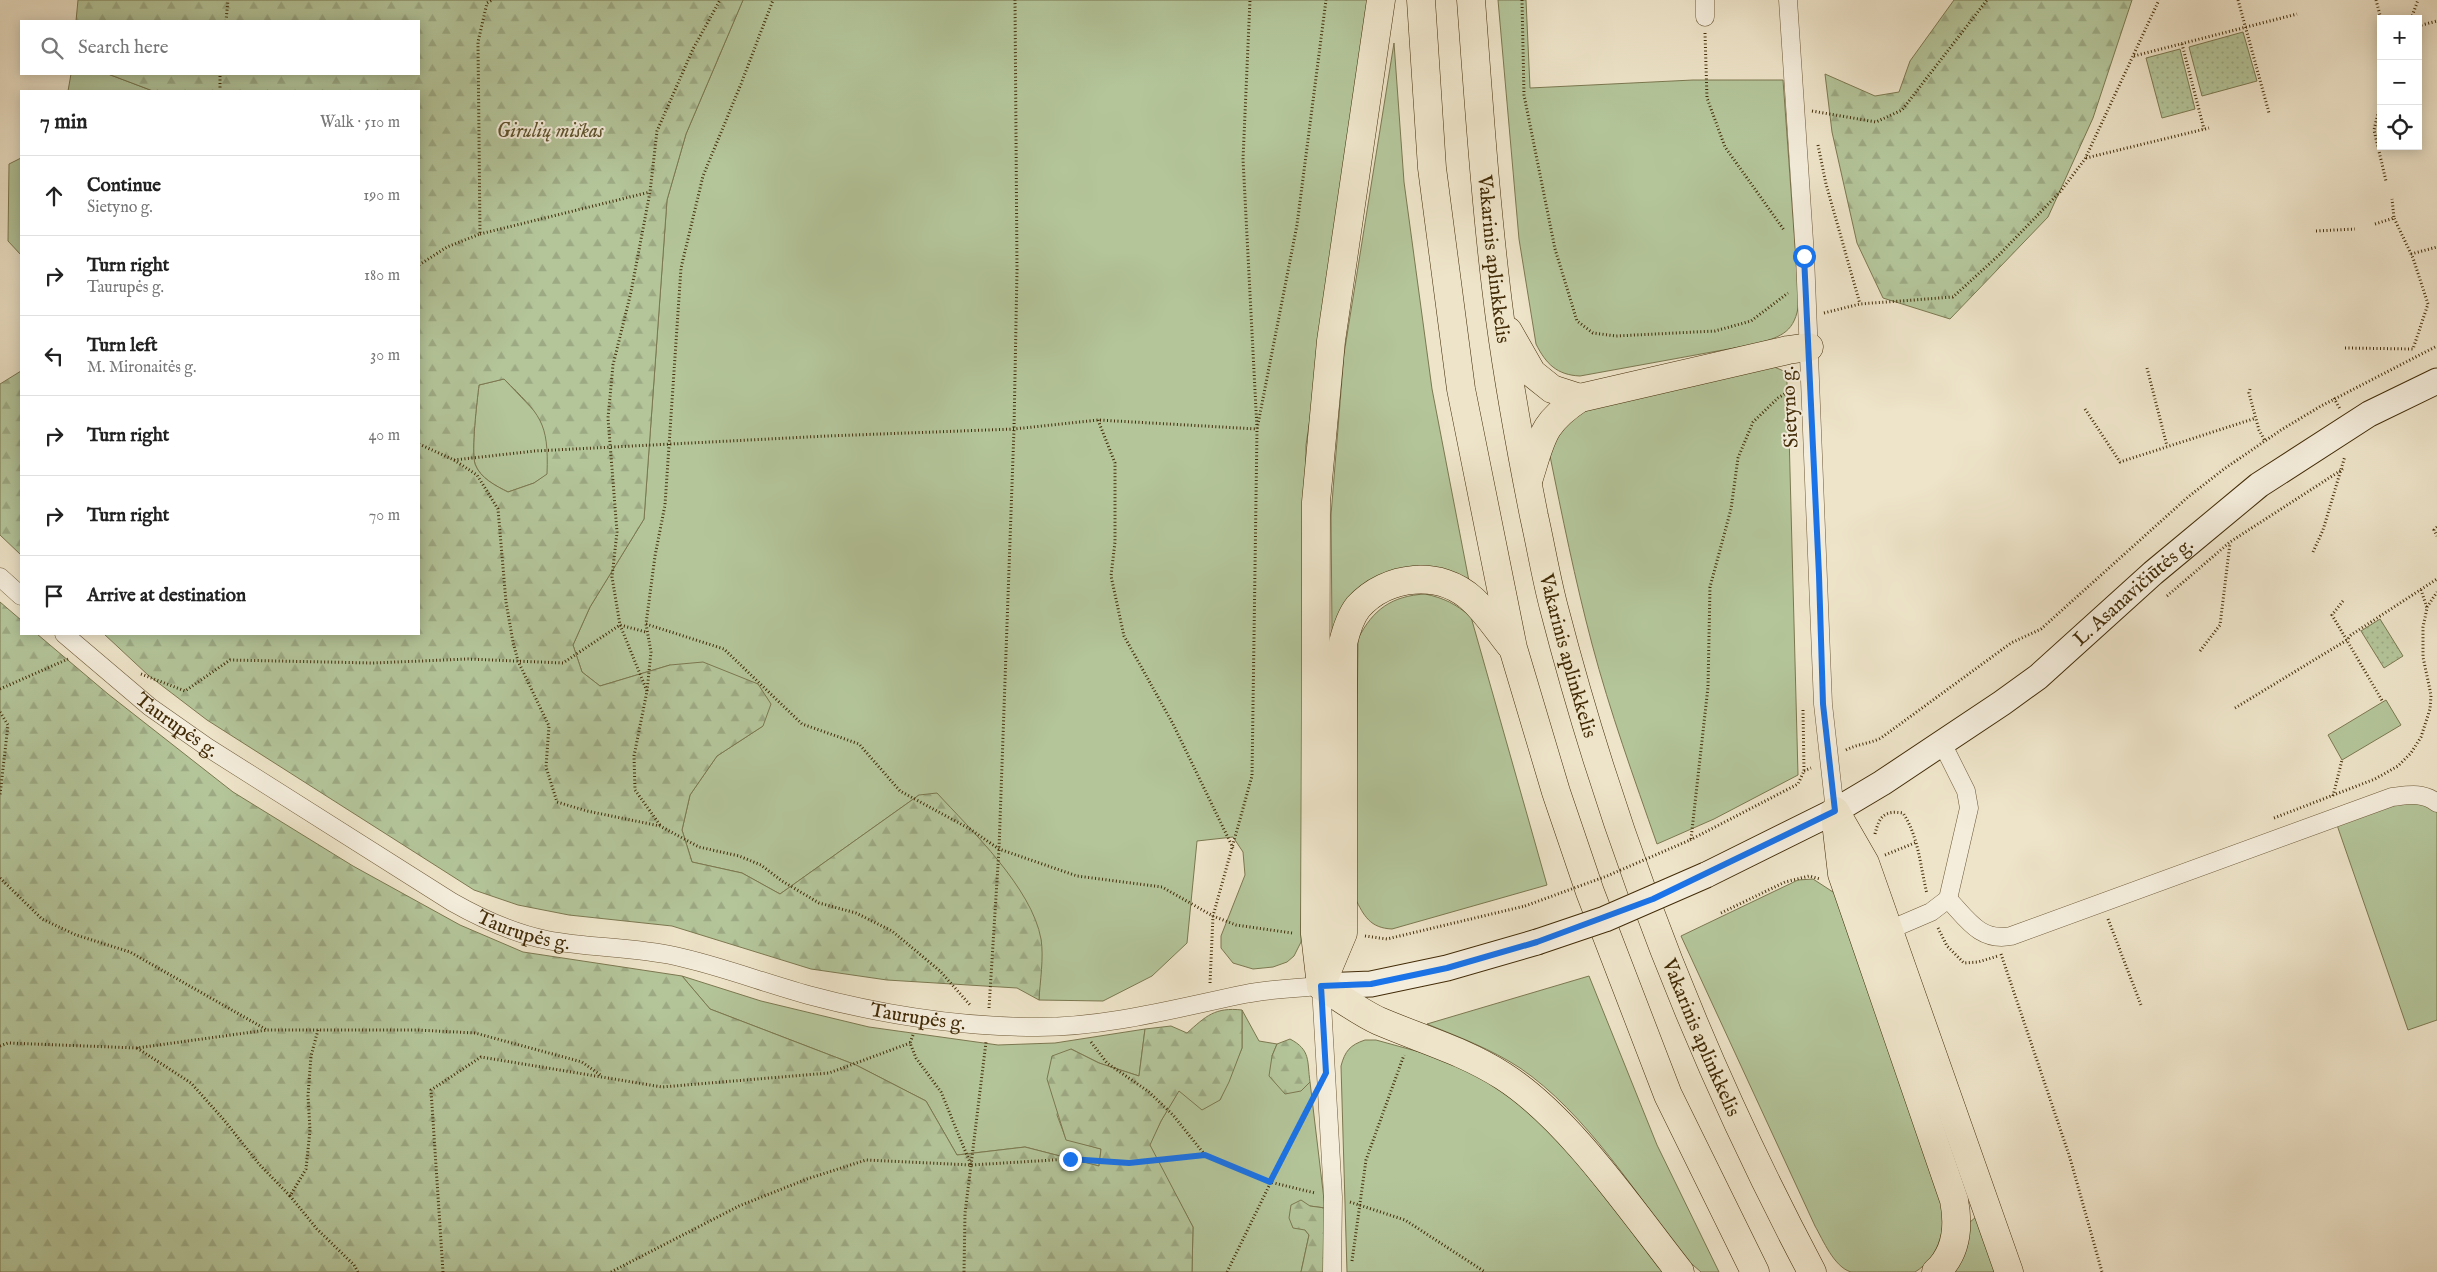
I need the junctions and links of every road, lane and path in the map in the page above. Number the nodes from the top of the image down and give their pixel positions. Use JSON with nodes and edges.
{"nodes":[{"id":1,"x":228,"y":0,"type":"edge"},
{"id":2,"x":492,"y":0,"type":"edge"},
{"id":3,"x":720,"y":0,"type":"edge"},
{"id":4,"x":773,"y":0,"type":"edge"},
{"id":5,"x":1016,"y":0,"type":"edge"},
{"id":6,"x":1250,"y":0,"type":"edge"},
{"id":7,"x":1326,"y":0,"type":"edge"},
{"id":8,"x":1381,"y":0,"type":"edge"},
{"id":9,"x":1421,"y":0,"type":"edge"},
{"id":10,"x":1471,"y":0,"type":"edge"},
{"id":11,"x":1522,"y":0,"type":"edge"},
{"id":12,"x":1788,"y":0,"type":"edge"},
{"id":13,"x":1987,"y":0,"type":"edge"},
{"id":14,"x":2158,"y":0,"type":"edge"},
{"id":15,"x":2238,"y":0,"type":"edge"},
{"id":16,"x":2376,"y":0,"type":"edge"},
{"id":17,"x":2418,"y":0,"type":"edge"},
{"id":18,"x":1705,"y":9,"type":"edge"},
{"id":19,"x":2297,"y":14,"type":"dead end"},
{"id":20,"x":2380,"y":15,"type":"edge"},
{"id":21,"x":2412,"y":15,"type":"edge"},
{"id":22,"x":226,"y":20,"type":"edge"},
{"id":23,"x":2437,"y":21,"type":"edge"},
{"id":24,"x":2422,"y":25,"type":"edge"},
{"id":25,"x":2246,"y":27,"type":"junction"},
{"id":26,"x":2182,"y":44,"type":"junction"},
{"id":27,"x":2134,"y":56,"type":"junction"},
{"id":28,"x":220,"y":75,"type":"edge"},
{"id":29,"x":220,"y":90,"type":"edge"},
{"id":30,"x":2380,"y":105,"type":"edge"},
{"id":31,"x":1804,"y":110,"type":"junction"},
{"id":32,"x":2269,"y":113,"type":"dead end"},
{"id":33,"x":1812,"y":120,"type":"dead end"},
{"id":34,"x":2209,"y":128,"type":"dead end"},
{"id":35,"x":2204,"y":129,"type":"junction"},
{"id":36,"x":1816,"y":138,"type":"dead end"},
{"id":37,"x":2085,"y":159,"type":"junction"},
{"id":38,"x":2386,"y":180,"type":"dead end"},
{"id":39,"x":650,"y":192,"type":"junction"},
{"id":40,"x":2392,"y":199,"type":"dead end"},
{"id":41,"x":2394,"y":218,"type":"junction"},
{"id":42,"x":2375,"y":224,"type":"dead end"},
{"id":43,"x":2355,"y":229,"type":"dead end"},
{"id":44,"x":2316,"y":231,"type":"dead end"},
{"id":45,"x":480,"y":234,"type":"junction"},
{"id":46,"x":2437,"y":247,"type":"edge"},
{"id":47,"x":2411,"y":254,"type":"junction"},
{"id":48,"x":1804,"y":256,"type":"junction"},
{"id":49,"x":420,"y":264,"type":"edge"},
{"id":50,"x":1806,"y":278,"type":"junction"},
{"id":51,"x":1860,"y":304,"type":"junction"},
{"id":52,"x":1500,"y":318,"type":"junction"},
{"id":53,"x":1808,"y":318,"type":"junction"},
{"id":54,"x":2437,"y":346,"type":"edge"},
{"id":55,"x":1809,"y":347,"type":"junction"},
{"id":56,"x":2345,"y":348,"type":"dead end"},
{"id":57,"x":2413,"y":349,"type":"junction"},
{"id":58,"x":2416,"y":356,"type":"junction"},
{"id":59,"x":2146,"y":368,"type":"dead end"},
{"id":60,"x":2437,"y":380,"type":"edge"},
{"id":61,"x":2250,"y":389,"type":"dead end"},
{"id":62,"x":1791,"y":390,"type":"dead end"},
{"id":63,"x":1580,"y":398,"type":"junction"},
{"id":64,"x":2334,"y":398,"type":"junction"},
{"id":65,"x":2085,"y":409,"type":"dead end"},
{"id":66,"x":2256,"y":418,"type":"junction"},
{"id":67,"x":1098,"y":420,"type":"junction"},
{"id":68,"x":2351,"y":425,"type":"junction"},
{"id":69,"x":1014,"y":428,"type":"junction"},
{"id":70,"x":1257,"y":429,"type":"junction"},
{"id":71,"x":2265,"y":441,"type":"junction"},
{"id":72,"x":420,"y":444,"type":"edge"},
{"id":73,"x":671,"y":444,"type":"junction"},
{"id":74,"x":2168,"y":446,"type":"junction"},
{"id":75,"x":611,"y":448,"type":"junction"},
{"id":76,"x":454,"y":460,"type":"junction"},
{"id":77,"x":2343,"y":469,"type":"junction"},
{"id":78,"x":1528,"y":484,"type":"junction"},
{"id":79,"x":2437,"y":527,"type":"edge"},
{"id":80,"x":2437,"y":536,"type":"edge"},
{"id":81,"x":2230,"y":542,"type":"junction"},
{"id":82,"x":2313,"y":552,"type":"dead end"},
{"id":83,"x":0,"y":576,"type":"edge"},
{"id":84,"x":2437,"y":579,"type":"edge"},
{"id":85,"x":2421,"y":590,"type":"junction"},
{"id":86,"x":2437,"y":592,"type":"edge"},
{"id":87,"x":20,"y":595,"type":"edge"},
{"id":88,"x":2167,"y":596,"type":"dead end"},
{"id":89,"x":2343,"y":602,"type":"dead end"},
{"id":90,"x":2427,"y":608,"type":"junction"},
{"id":91,"x":646,"y":624,"type":"junction"},
{"id":92,"x":620,"y":625,"type":"junction"},
{"id":93,"x":646,"y":632,"type":"junction"},
{"id":94,"x":65,"y":635,"type":"edge"},
{"id":95,"x":2348,"y":640,"type":"junction"},
{"id":96,"x":1513,"y":648,"type":"junction"},
{"id":97,"x":84,"y":651,"type":"junction"},
{"id":98,"x":2200,"y":651,"type":"dead end"},
{"id":99,"x":518,"y":661,"type":"junction"},
{"id":100,"x":139,"y":673,"type":"dead end"},
{"id":101,"x":0,"y":689,"type":"edge"},
{"id":102,"x":646,"y":691,"type":"junction"},
{"id":103,"x":2383,"y":702,"type":"dead end"},
{"id":104,"x":2235,"y":708,"type":"dead end"},
{"id":105,"x":0,"y":712,"type":"edge"},
{"id":106,"x":1942,"y":743,"type":"junction"},
{"id":107,"x":1853,"y":746,"type":"dead end"},
{"id":108,"x":2342,"y":760,"type":"dead end"},
{"id":109,"x":1804,"y":772,"type":"dead end"},
{"id":110,"x":0,"y":795,"type":"edge"},
{"id":111,"x":2333,"y":796,"type":"junction"},
{"id":112,"x":2437,"y":803,"type":"edge"},
{"id":113,"x":1835,"y":811,"type":"junction"},
{"id":114,"x":1891,"y":811,"type":"dead end"},
{"id":115,"x":2268,"y":820,"type":"dead end"},
{"id":116,"x":660,"y":826,"type":"junction"},
{"id":117,"x":1875,"y":837,"type":"dead end"},
{"id":118,"x":1690,"y":840,"type":"junction"},
{"id":119,"x":1917,"y":842,"type":"dead end"},
{"id":120,"x":1233,"y":848,"type":"junction"},
{"id":121,"x":998,"y":849,"type":"junction"},
{"id":122,"x":1880,"y":857,"type":"dead end"},
{"id":123,"x":0,"y":878,"type":"edge"},
{"id":124,"x":1828,"y":882,"type":"dead end"},
{"id":125,"x":1948,"y":899,"type":"junction"},
{"id":126,"x":2101,"y":902,"type":"junction"},
{"id":127,"x":1722,"y":913,"type":"dead end"},
{"id":128,"x":1213,"y":916,"type":"junction"},
{"id":129,"x":1890,"y":930,"type":"junction"},
{"id":130,"x":1342,"y":933,"type":"junction"},
{"id":131,"x":1315,"y":934,"type":"junction"},
{"id":132,"x":1997,"y":939,"type":"junction"},
{"id":133,"x":1321,"y":986,"type":"junction"},
{"id":134,"x":1210,"y":1002,"type":"junction"},
{"id":135,"x":2141,"y":1005,"type":"dead end"},
{"id":136,"x":917,"y":1017,"type":"junction"},
{"id":137,"x":988,"y":1025,"type":"junction"},
{"id":138,"x":1079,"y":1025,"type":"junction"},
{"id":139,"x":267,"y":1030,"type":"junction"},
{"id":140,"x":318,"y":1030,"type":"junction"},
{"id":141,"x":1412,"y":1033,"type":"junction"},
{"id":142,"x":910,"y":1043,"type":"junction"},
{"id":143,"x":0,"y":1046,"type":"edge"},
{"id":144,"x":137,"y":1048,"type":"junction"},
{"id":145,"x":1326,"y":1073,"type":"junction"},
{"id":146,"x":604,"y":1078,"type":"junction"},
{"id":147,"x":1205,"y":1155,"type":"junction"},
{"id":148,"x":971,"y":1165,"type":"junction"},
{"id":149,"x":1270,"y":1182,"type":"junction"},
{"id":150,"x":290,"y":1196,"type":"junction"},
{"id":151,"x":1333,"y":1197,"type":"junction"},
{"id":152,"x":1360,"y":1205,"type":"junction"},
{"id":153,"x":1352,"y":1262,"type":"dead end"},
{"id":154,"x":1814,"y":1267,"type":"edge"},
{"id":155,"x":358,"y":1272,"type":"edge"},
{"id":156,"x":443,"y":1272,"type":"edge"},
{"id":157,"x":611,"y":1272,"type":"edge"},
{"id":158,"x":964,"y":1272,"type":"edge"},
{"id":159,"x":1227,"y":1272,"type":"edge"},
{"id":160,"x":1332,"y":1272,"type":"edge"},
{"id":161,"x":1485,"y":1272,"type":"edge"},
{"id":162,"x":1680,"y":1272,"type":"edge"},
{"id":163,"x":1755,"y":1272,"type":"edge"},
{"id":164,"x":1936,"y":1272,"type":"edge"},
{"id":165,"x":2009,"y":1272,"type":"edge"},
{"id":166,"x":2102,"y":1272,"type":"edge"}],
"edges":[{"from":1,"to":22,"type":"path"},
{"from":2,"to":45,"type":"path"},
{"from":3,"to":39,"type":"path"},
{"from":4,"to":73,"type":"path"},
{"from":5,"to":69,"type":"path"},
{"from":6,"to":70,"type":"path"},
{"from":7,"to":70,"type":"path"},
{"from":8,"to":131,"type":"highway"},
{"from":9,"to":96,"type":"highway"},
{"from":10,"to":52,"type":"highway","name":"Vakarinis aplinkkelis"},
{"from":11,"to":50,"type":"path"},
{"from":12,"to":31,"type":"street","name":"Sietyno g."},
{"from":13,"to":31,"type":"path"},
{"from":14,"to":27,"type":"path"},
{"from":15,"to":25,"type":"path"},
{"from":16,"to":20,"type":"path"},
{"from":17,"to":21,"type":"path"},
{"from":18,"to":48,"type":"path"},
{"from":19,"to":25,"type":"path"},
{"from":23,"to":24,"type":"path"},
{"from":25,"to":26,"type":"path"},
{"from":25,"to":32,"type":"path"},
{"from":26,"to":27,"type":"path"},
{"from":26,"to":35,"type":"path"},
{"from":27,"to":37,"type":"path"},
{"from":28,"to":29,"type":"path"},
{"from":30,"to":38,"type":"path"},
{"from":31,"to":33,"type":"path"},
{"from":31,"to":48,"type":"street","name":"Sietyno g."},
{"from":34,"to":35,"type":"path"},
{"from":35,"to":37,"type":"path"},
{"from":36,"to":51,"type":"path"},
{"from":37,"to":51,"type":"path"},
{"from":39,"to":45,"type":"path"},
{"from":39,"to":75,"type":"path"},
{"from":40,"to":41,"type":"path"},
{"from":41,"to":42,"type":"path"},
{"from":41,"to":47,"type":"path"},
{"from":43,"to":44,"type":"path"},
{"from":45,"to":49,"type":"path"},
{"from":46,"to":47,"type":"path"},
{"from":47,"to":57,"type":"path"},
{"from":48,"to":50,"type":"street","name":"Sietyno g."},
{"from":50,"to":53,"type":"street","name":"Sietyno g."},
{"from":51,"to":53,"type":"path"},
{"from":52,"to":63,"type":"highway"},
{"from":52,"to":78,"type":"highway","name":"Vakarinis aplinkkelis"},
{"from":53,"to":55,"type":"street","name":"Sietyno g."},
{"from":54,"to":58,"type":"path"},
{"from":55,"to":63,"type":"highway"},
{"from":55,"to":113,"type":"street","name":"Sietyno g."},
{"from":56,"to":57,"type":"path"},
{"from":57,"to":58,"type":"path"},
{"from":58,"to":64,"type":"path"},
{"from":59,"to":74,"type":"path"},
{"from":60,"to":68,"type":"main road","name":"L. Asanavičiūtės g."},
{"from":61,"to":66,"type":"path"},
{"from":62,"to":118,"type":"path"},
{"from":63,"to":78,"type":"highway"},
{"from":64,"to":68,"type":"path"},
{"from":64,"to":71,"type":"path"},
{"from":65,"to":74,"type":"path"},
{"from":66,"to":71,"type":"path"},
{"from":66,"to":74,"type":"path"},
{"from":67,"to":69,"type":"path"},
{"from":67,"to":70,"type":"path"},
{"from":67,"to":120,"type":"path"},
{"from":68,"to":77,"type":"path"},
{"from":68,"to":106,"type":"main road","name":"L. Asanavičiūtės g."},
{"from":69,"to":73,"type":"path"},
{"from":69,"to":121,"type":"path"},
{"from":70,"to":120,"type":"path"},
{"from":71,"to":107,"type":"path"},
{"from":72,"to":76,"type":"path"},
{"from":73,"to":75,"type":"path"},
{"from":73,"to":91,"type":"path"},
{"from":75,"to":76,"type":"path"},
{"from":75,"to":92,"type":"path"},
{"from":76,"to":99,"type":"path"},
{"from":77,"to":81,"type":"path"},
{"from":77,"to":82,"type":"path"},
{"from":78,"to":154,"type":"highway","name":"Vakarinis aplinkkelis"},
{"from":79,"to":80,"type":"path"},
{"from":81,"to":88,"type":"path"},
{"from":81,"to":98,"type":"path"},
{"from":83,"to":87,"type":"street"},
{"from":84,"to":85,"type":"path"},
{"from":85,"to":90,"type":"path"},
{"from":85,"to":95,"type":"path"},
{"from":86,"to":90,"type":"path"},
{"from":89,"to":95,"type":"path"},
{"from":90,"to":111,"type":"path"},
{"from":91,"to":93,"type":"path"},
{"from":91,"to":121,"type":"path"},
{"from":92,"to":93,"type":"path"},
{"from":92,"to":99,"type":"path"},
{"from":92,"to":102,"type":"path"},
{"from":93,"to":102,"type":"path"},
{"from":94,"to":97,"type":"street","name":"Taurupės g."},
{"from":95,"to":103,"type":"path"},
{"from":95,"to":104,"type":"path"},
{"from":96,"to":130,"type":"highway"},
{"from":96,"to":163,"type":"highway"},
{"from":97,"to":101,"type":"path"},
{"from":97,"to":136,"type":"street","name":"Taurupės g."},
{"from":99,"to":100,"type":"path"},
{"from":99,"to":116,"type":"path"},
{"from":102,"to":116,"type":"path"},
{"from":105,"to":110,"type":"path"},
{"from":106,"to":113,"type":"main road","name":"L. Asanavičiūtės g."},
{"from":106,"to":125,"type":"street"},
{"from":108,"to":111,"type":"path"},
{"from":109,"to":118,"type":"path"},
{"from":111,"to":115,"type":"path"},
{"from":112,"to":126,"type":"street"},
{"from":113,"to":129,"type":"highway"},
{"from":113,"to":133,"type":"main road","name":"Taurupės g.","bridge":true},
{"from":113,"to":164,"type":"highway"},
{"from":114,"to":117,"type":"path"},
{"from":116,"to":137,"type":"path"},
{"from":118,"to":130,"type":"path","bridge":true},
{"from":119,"to":122,"type":"path"},
{"from":120,"to":128,"type":"path"},
{"from":121,"to":128,"type":"path"},
{"from":121,"to":137,"type":"path"},
{"from":123,"to":139,"type":"path"},
{"from":124,"to":127,"type":"path"},
{"from":125,"to":129,"type":"street"},
{"from":125,"to":132,"type":"street"},
{"from":126,"to":132,"type":"street"},
{"from":126,"to":135,"type":"path"},
{"from":128,"to":131,"type":"path"},
{"from":128,"to":134,"type":"path"},
{"from":129,"to":165,"type":"highway"},
{"from":130,"to":133,"type":"highway"},
{"from":131,"to":133,"type":"highway"},
{"from":132,"to":166,"type":"path"},
{"from":133,"to":134,"type":"street","name":"Taurupės g."},
{"from":133,"to":141,"type":"highway"},
{"from":133,"to":145,"type":"street"},
{"from":134,"to":138,"type":"street","name":"Taurupės g."},
{"from":136,"to":137,"type":"street","name":"Taurupės g."},
{"from":136,"to":142,"type":"path"},
{"from":137,"to":138,"type":"street","name":"Taurupės g."},
{"from":137,"to":148,"type":"path"},
{"from":138,"to":147,"type":"path"},
{"from":139,"to":140,"type":"path"},
{"from":139,"to":144,"type":"path"},
{"from":140,"to":146,"type":"path"},
{"from":140,"to":150,"type":"path"},
{"from":141,"to":152,"type":"path"},
{"from":141,"to":162,"type":"highway"},
{"from":142,"to":146,"type":"path"},
{"from":142,"to":148,"type":"path"},
{"from":143,"to":144,"type":"path"},
{"from":144,"to":150,"type":"path"},
{"from":145,"to":149,"type":"path"},
{"from":145,"to":151,"type":"street"},
{"from":146,"to":156,"type":"path"},
{"from":147,"to":148,"type":"path"},
{"from":147,"to":149,"type":"path"},
{"from":148,"to":157,"type":"path"},
{"from":148,"to":158,"type":"path"},
{"from":149,"to":151,"type":"path"},
{"from":149,"to":159,"type":"path"},
{"from":150,"to":155,"type":"path"},
{"from":151,"to":160,"type":"street"},
{"from":152,"to":153,"type":"path"},
{"from":152,"to":161,"type":"path"}]}
